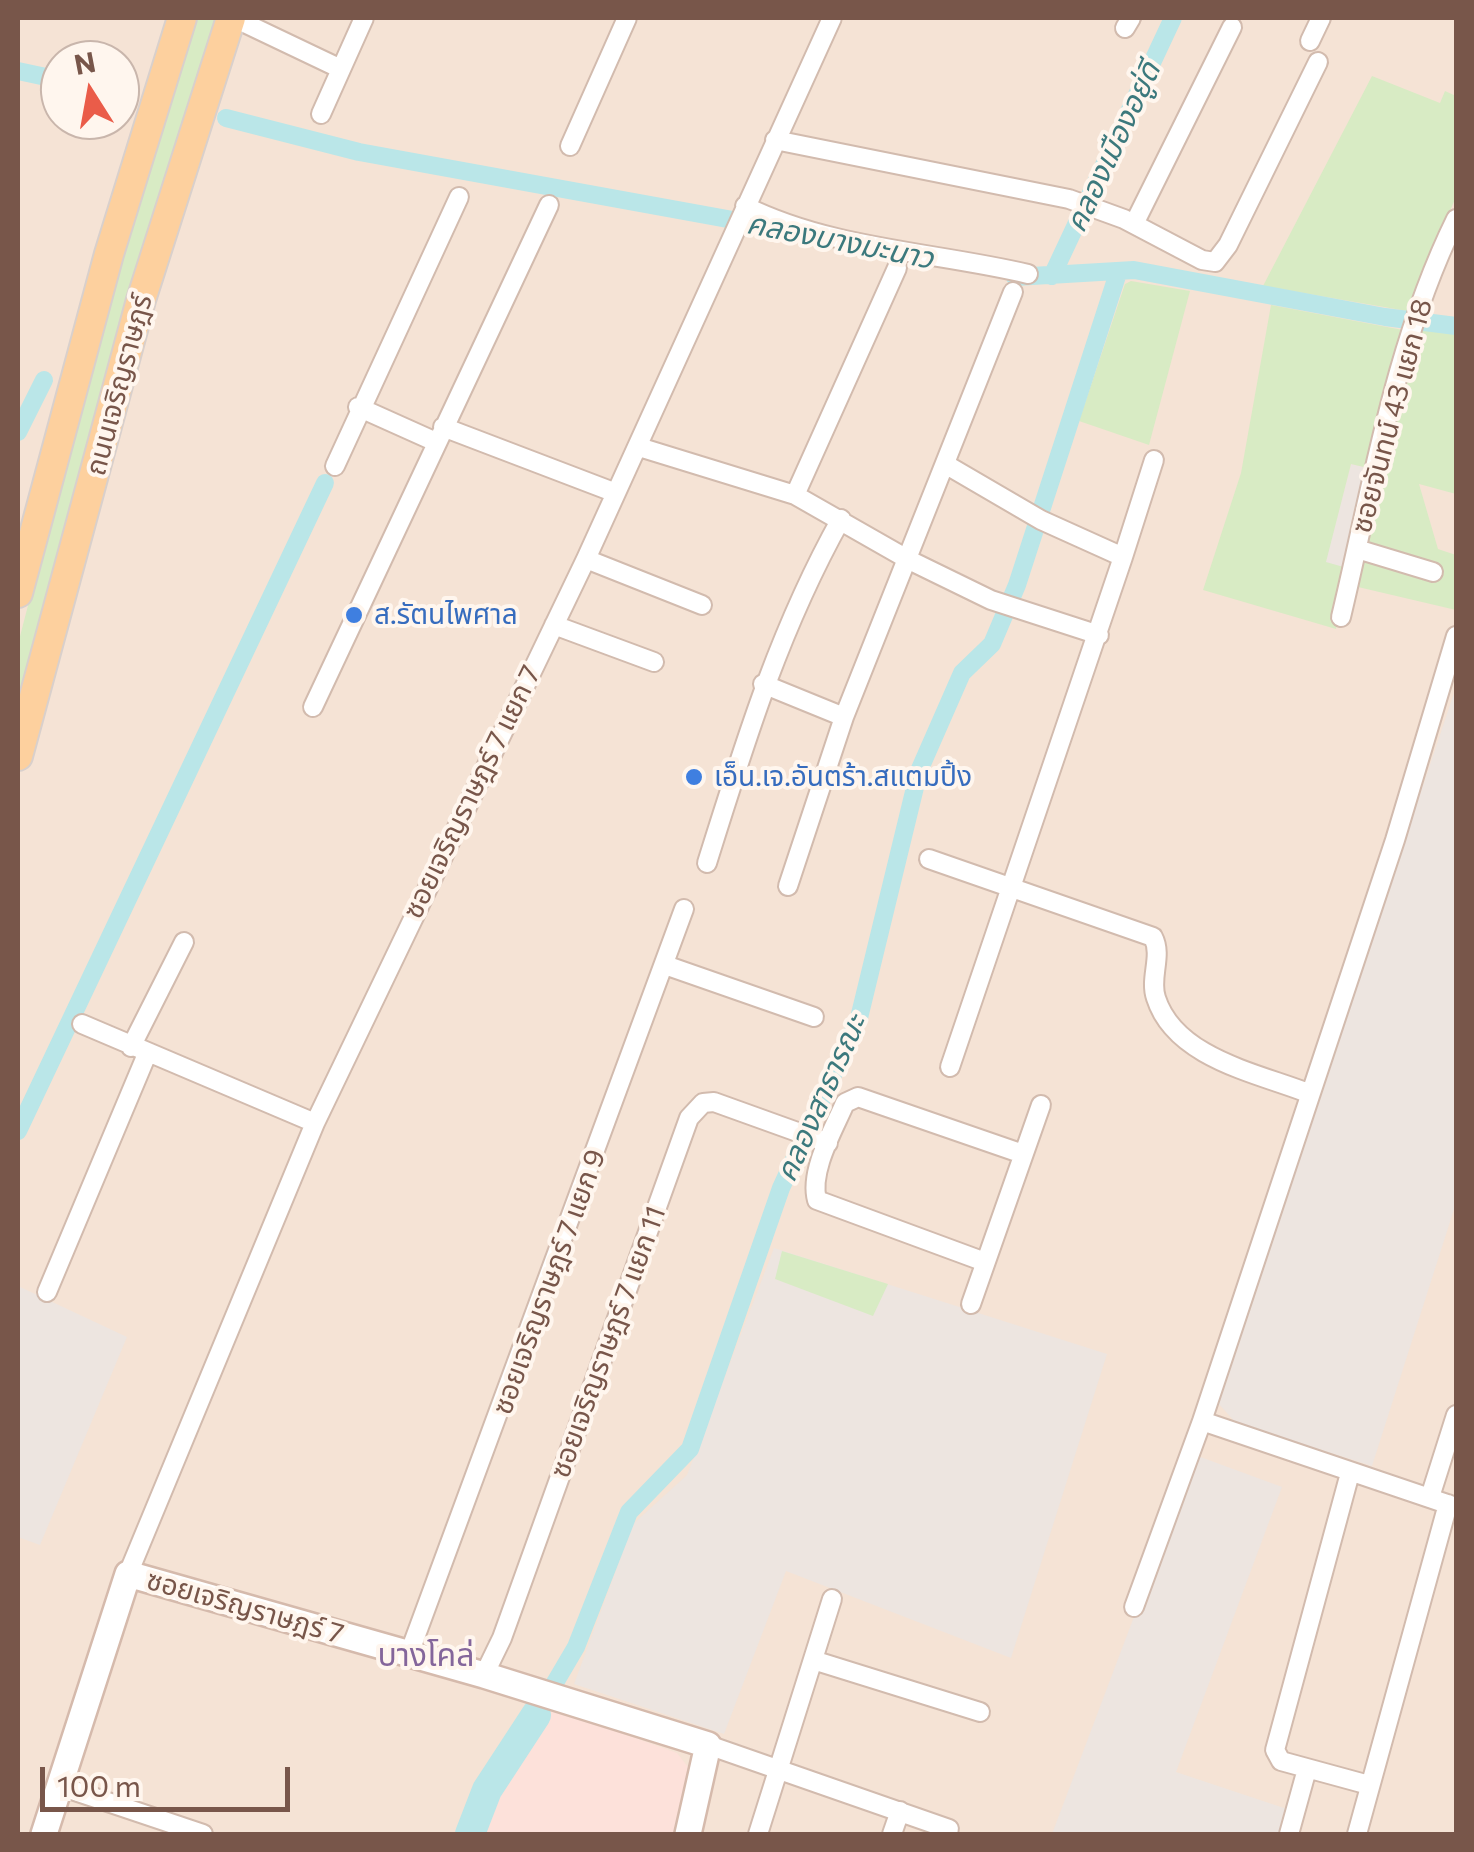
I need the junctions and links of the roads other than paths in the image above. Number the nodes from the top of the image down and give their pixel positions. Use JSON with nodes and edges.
{"nodes":[{"id":1,"x":182,"y":18,"type":"edge"},
{"id":2,"x":232,"y":18,"type":"edge"},
{"id":3,"x":364,"y":18,"type":"edge"},
{"id":4,"x":627,"y":18,"type":"edge"},
{"id":5,"x":832,"y":18,"type":"edge"},
{"id":6,"x":1321,"y":18,"type":"edge"},
{"id":7,"x":1232,"y":27,"type":"dead end"},
{"id":8,"x":1310,"y":41,"type":"dead end"},
{"id":9,"x":1318,"y":62,"type":"dead end"},
{"id":10,"x":341,"y":69,"type":"junction"},
{"id":11,"x":321,"y":114,"type":"dead end"},
{"id":12,"x":775,"y":140,"type":"junction"},
{"id":13,"x":570,"y":146,"type":"dead end"},
{"id":14,"x":459,"y":197,"type":"dead end"},
{"id":15,"x":550,"y":204,"type":"dead end"},
{"id":16,"x":744,"y":208,"type":"junction"},
{"id":17,"x":1456,"y":220,"type":"edge"},
{"id":18,"x":1134,"y":224,"type":"junction"},
{"id":19,"x":897,"y":268,"type":"dead end"},
{"id":20,"x":1028,"y":274,"type":"dead end"},
{"id":21,"x":1013,"y":292,"type":"dead end"},
{"id":22,"x":358,"y":407,"type":"junction"},
{"id":23,"x":440,"y":435,"type":"junction"},
{"id":24,"x":639,"y":447,"type":"junction"},
{"id":25,"x":1154,"y":460,"type":"dead end"},
{"id":26,"x":945,"y":464,"type":"junction"},
{"id":27,"x":335,"y":466,"type":"dead end"},
{"id":28,"x":616,"y":493,"type":"junction"},
{"id":29,"x":795,"y":494,"type":"junction"},
{"id":30,"x":841,"y":519,"type":"junction"},
{"id":31,"x":1357,"y":549,"type":"junction"},
{"id":32,"x":1124,"y":557,"type":"junction"},
{"id":33,"x":586,"y":559,"type":"junction"},
{"id":34,"x":909,"y":560,"type":"junction"},
{"id":35,"x":1432,"y":572,"type":"dead end"},
{"id":36,"x":18,"y":593,"type":"edge"},
{"id":37,"x":702,"y":605,"type":"dead end"},
{"id":38,"x":1341,"y":617,"type":"dead end"},
{"id":39,"x":554,"y":625,"type":"junction"},
{"id":40,"x":1099,"y":635,"type":"junction"},
{"id":41,"x":1456,"y":636,"type":"edge"},
{"id":42,"x":654,"y":662,"type":"dead end"},
{"id":43,"x":764,"y":684,"type":"junction"},
{"id":44,"x":313,"y":707,"type":"dead end"},
{"id":45,"x":844,"y":716,"type":"junction"},
{"id":46,"x":18,"y":756,"type":"edge"},
{"id":47,"x":930,"y":859,"type":"dead end"},
{"id":48,"x":706,"y":863,"type":"dead end"},
{"id":49,"x":788,"y":886,"type":"dead end"},
{"id":50,"x":1012,"y":886,"type":"junction"},
{"id":51,"x":684,"y":910,"type":"dead end"},
{"id":52,"x":184,"y":942,"type":"dead end"},
{"id":53,"x":664,"y":965,"type":"junction"},
{"id":54,"x":814,"y":1017,"type":"dead end"},
{"id":55,"x":82,"y":1024,"type":"dead end"},
{"id":56,"x":139,"y":1050,"type":"junction"},
{"id":57,"x":950,"y":1066,"type":"dead end"},
{"id":58,"x":1308,"y":1093,"type":"junction"},
{"id":59,"x":1041,"y":1105,"type":"dead end"},
{"id":60,"x":315,"y":1123,"type":"junction"},
{"id":61,"x":823,"y":1141,"type":"junction"},
{"id":62,"x":1024,"y":1154,"type":"junction"},
{"id":63,"x":984,"y":1262,"type":"junction"},
{"id":64,"x":47,"y":1292,"type":"dead end"},
{"id":65,"x":971,"y":1304,"type":"dead end"},
{"id":66,"x":1456,"y":1415,"type":"edge"},
{"id":67,"x":1202,"y":1421,"type":"junction"},
{"id":68,"x":1350,"y":1473,"type":"junction"},
{"id":69,"x":1445,"y":1503,"type":"edge"},
{"id":70,"x":128,"y":1574,"type":"junction"},
{"id":71,"x":832,"y":1598,"type":"dead end"},
{"id":72,"x":1134,"y":1607,"type":"dead end"},
{"id":73,"x":410,"y":1654,"type":"junction"},
{"id":74,"x":813,"y":1660,"type":"junction"},
{"id":75,"x":484,"y":1675,"type":"junction"},
{"id":76,"x":980,"y":1712,"type":"dead end"},
{"id":77,"x":708,"y":1745,"type":"junction"},
{"id":78,"x":778,"y":1769,"type":"junction"},
{"id":79,"x":1307,"y":1770,"type":"junction"},
{"id":80,"x":1369,"y":1785,"type":"junction"},
{"id":81,"x":60,"y":1786,"type":"junction"},
{"id":82,"x":900,"y":1811,"type":"junction"},
{"id":83,"x":949,"y":1828,"type":"dead end"},
{"id":84,"x":44,"y":1834,"type":"edge"},
{"id":85,"x":203,"y":1834,"type":"edge"},
{"id":86,"x":688,"y":1834,"type":"edge"},
{"id":87,"x":758,"y":1834,"type":"edge"},
{"id":88,"x":892,"y":1834,"type":"edge"},
{"id":89,"x":1289,"y":1834,"type":"edge"},
{"id":90,"x":1357,"y":1834,"type":"edge"}],
"edges":[{"from":1,"to":36,"type":"main road","name":"ถนนเจริญราษฎร์"},
{"from":2,"to":10,"type":"street"},
{"from":2,"to":46,"type":"main road","name":"ถนนเจริญราษฎร์"},
{"from":3,"to":10,"type":"street"},
{"from":4,"to":13,"type":"street"},
{"from":5,"to":12,"type":"street","name":"ซอยเจริญราษฎร์ 7 แยก 7"},
{"from":6,"to":8,"type":"street"},
{"from":7,"to":18,"type":"street"},
{"from":9,"to":18,"type":"street"},
{"from":10,"to":11,"type":"street"},
{"from":12,"to":16,"type":"street","name":"ซอยเจริญราษฎร์ 7 แยก 7"},
{"from":12,"to":18,"type":"street"},
{"from":14,"to":22,"type":"street"},
{"from":15,"to":23,"type":"street"},
{"from":16,"to":20,"type":"street"},
{"from":16,"to":24,"type":"street","name":"ซอยเจริญราษฎร์ 7 แยก 7"},
{"from":17,"to":31,"type":"street","name":"ซอยจันทน์ 43 แยก 18"},
{"from":19,"to":29,"type":"street"},
{"from":21,"to":26,"type":"street"},
{"from":22,"to":23,"type":"street"},
{"from":22,"to":27,"type":"street"},
{"from":23,"to":28,"type":"street"},
{"from":23,"to":44,"type":"street"},
{"from":24,"to":28,"type":"street","name":"ซอยเจริญราษฎร์ 7 แยก 7"},
{"from":24,"to":29,"type":"street"},
{"from":25,"to":32,"type":"street"},
{"from":26,"to":32,"type":"street"},
{"from":26,"to":34,"type":"street"},
{"from":28,"to":33,"type":"street","name":"ซอยเจริญราษฎร์ 7 แยก 7"},
{"from":29,"to":30,"type":"street"},
{"from":30,"to":34,"type":"street"},
{"from":30,"to":43,"type":"street"},
{"from":31,"to":35,"type":"street"},
{"from":31,"to":38,"type":"street","name":"ซอยจันทน์ 43 แยก 18"},
{"from":32,"to":40,"type":"street"},
{"from":33,"to":37,"type":"street"},
{"from":33,"to":39,"type":"street","name":"ซอยเจริญราษฎร์ 7 แยก 7"},
{"from":34,"to":40,"type":"street"},
{"from":34,"to":45,"type":"street"},
{"from":39,"to":42,"type":"street"},
{"from":39,"to":60,"type":"street","name":"ซอยเจริญราษฎร์ 7 แยก 7"},
{"from":40,"to":50,"type":"street"},
{"from":41,"to":58,"type":"street"},
{"from":43,"to":45,"type":"street"},
{"from":43,"to":48,"type":"street"},
{"from":45,"to":49,"type":"street"},
{"from":47,"to":50,"type":"street"},
{"from":50,"to":57,"type":"street"},
{"from":50,"to":58,"type":"street"},
{"from":51,"to":53,"type":"street","name":"ซอยเจริญราษฎร์ 7 แยก 9"},
{"from":52,"to":56,"type":"street"},
{"from":53,"to":54,"type":"street"},
{"from":53,"to":73,"type":"street","name":"ซอยเจริญราษฎร์ 7 แยก 9"},
{"from":55,"to":56,"type":"street"},
{"from":56,"to":60,"type":"street"},
{"from":56,"to":64,"type":"street"},
{"from":58,"to":67,"type":"street"},
{"from":59,"to":62,"type":"street"},
{"from":60,"to":70,"type":"street","name":"ซอยเจริญราษฎร์ 7 แยก 7"},
{"from":61,"to":62,"type":"street"},
{"from":61,"to":63,"type":"street"},
{"from":61,"to":75,"type":"street","name":"ซอยเจริญราษฎร์ 7 แยก 11"},
{"from":62,"to":63,"type":"street"},
{"from":63,"to":65,"type":"street"},
{"from":66,"to":69,"type":"street"},
{"from":67,"to":68,"type":"street"},
{"from":67,"to":72,"type":"street"},
{"from":68,"to":69,"type":"street"},
{"from":68,"to":79,"type":"street"},
{"from":69,"to":80,"type":"street"},
{"from":70,"to":73,"type":"street","name":"ซอยเจริญราษฎร์ 7"},
{"from":70,"to":81,"type":"street","name":"ซอยเจริญราษฎร์ 7"},
{"from":71,"to":74,"type":"street"},
{"from":73,"to":75,"type":"street","name":"ซอยเจริญราษฎร์ 7"},
{"from":74,"to":76,"type":"street"},
{"from":74,"to":78,"type":"street"},
{"from":75,"to":77,"type":"street","name":"ซอยเจริญราษฎร์ 7"},
{"from":77,"to":78,"type":"street"},
{"from":77,"to":86,"type":"street"},
{"from":78,"to":82,"type":"street"},
{"from":78,"to":87,"type":"street"},
{"from":79,"to":80,"type":"street"},
{"from":79,"to":89,"type":"street"},
{"from":80,"to":90,"type":"street"},
{"from":81,"to":84,"type":"street","name":"ซอยเจริญราษฎร์ 7"},
{"from":81,"to":85,"type":"street"},
{"from":82,"to":83,"type":"street"},
{"from":82,"to":88,"type":"street"}]}
